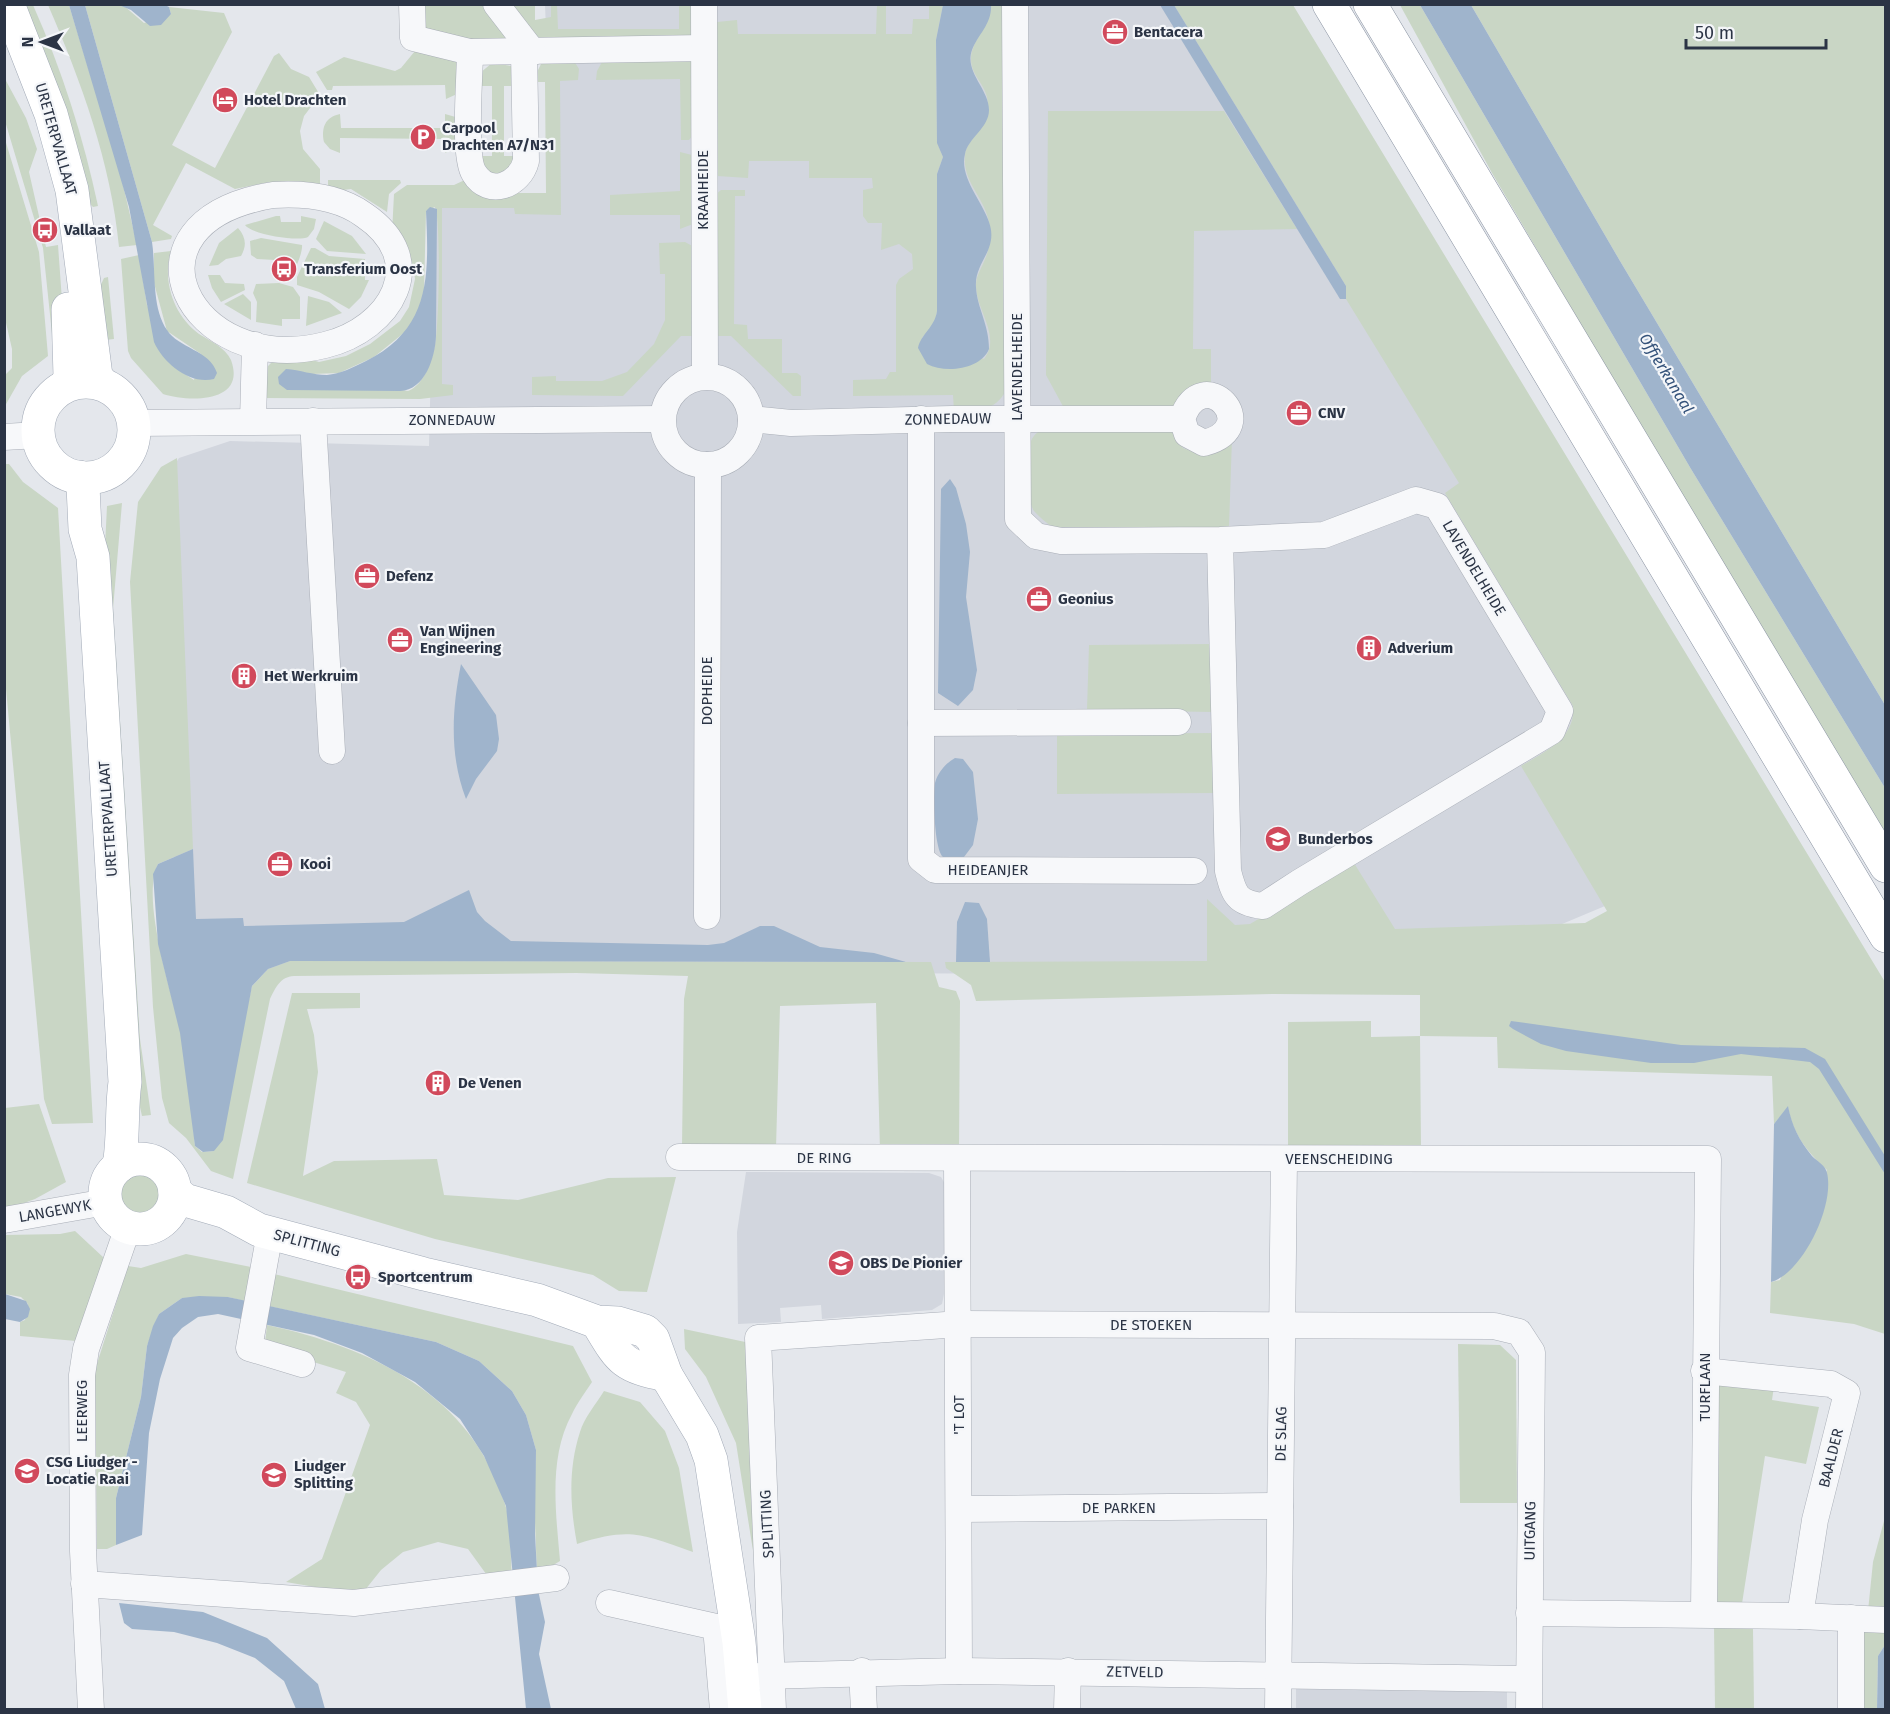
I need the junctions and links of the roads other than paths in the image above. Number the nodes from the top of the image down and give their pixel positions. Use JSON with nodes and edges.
{"nodes":[{"id":1,"x":8,"y":4,"type":"edge"},
{"id":2,"x":412,"y":4,"type":"edge"},
{"id":3,"x":496,"y":4,"type":"edge"},
{"id":4,"x":704,"y":4,"type":"edge"},
{"id":5,"x":1015,"y":4,"type":"edge"},
{"id":6,"x":1329,"y":4,"type":"edge"},
{"id":7,"x":1370,"y":4,"type":"edge"},
{"id":8,"x":4,"y":46,"type":"edge"},
{"id":9,"x":704,"y":48,"type":"junction"},
{"id":10,"x":470,"y":52,"type":"junction"},
{"id":11,"x":529,"y":52,"type":"junction"},
{"id":12,"x":255,"y":345,"type":"junction"},
{"id":13,"x":705,"y":376,"type":"junction"},
{"id":14,"x":102,"y":384,"type":"junction"},
{"id":15,"x":67,"y":385,"type":"junction"},
{"id":16,"x":751,"y":418,"type":"junction"},
{"id":17,"x":662,"y":419,"type":"junction"},
{"id":18,"x":921,"y":419,"type":"junction"},
{"id":19,"x":1017,"y":419,"type":"junction"},
{"id":20,"x":1182,"y":419,"type":"dead end"},
{"id":21,"x":253,"y":421,"type":"junction"},
{"id":22,"x":313,"y":421,"type":"junction"},
{"id":23,"x":133,"y":423,"type":"junction"},
{"id":24,"x":38,"y":435,"type":"junction"},
{"id":25,"x":4,"y":437,"type":"edge"},
{"id":26,"x":708,"y":465,"type":"junction"},
{"id":27,"x":93,"y":475,"type":"junction"},
{"id":28,"x":1221,"y":540,"type":"junction"},
{"id":29,"x":1178,"y":722,"type":"dead end"},
{"id":30,"x":921,"y":723,"type":"junction"},
{"id":31,"x":332,"y":750,"type":"dead end"},
{"id":32,"x":1886,"y":866,"type":"edge"},
{"id":33,"x":1194,"y":871,"type":"dead end"},
{"id":34,"x":706,"y":916,"type":"dead end"},
{"id":35,"x":1886,"y":936,"type":"edge"},
{"id":36,"x":679,"y":1157,"type":"dead end"},
{"id":37,"x":964,"y":1159,"type":"junction"},
{"id":38,"x":1284,"y":1159,"type":"junction"},
{"id":39,"x":1708,"y":1159,"type":"joint"},
{"id":40,"x":132,"y":1163,"type":"junction"},
{"id":41,"x":106,"y":1202,"type":"junction"},
{"id":42,"x":172,"y":1203,"type":"junction"},
{"id":43,"x":4,"y":1220,"type":"edge"},
{"id":44,"x":128,"y":1227,"type":"junction"},
{"id":45,"x":264,"y":1231,"type":"junction"},
{"id":46,"x":960,"y":1324,"type":"junction"},
{"id":47,"x":1282,"y":1326,"type":"junction"},
{"id":48,"x":758,"y":1338,"type":"joint"},
{"id":49,"x":1532,"y":1352,"type":"joint"},
{"id":50,"x":302,"y":1364,"type":"dead end"},
{"id":51,"x":1704,"y":1371,"type":"junction"},
{"id":52,"x":1280,"y":1506,"type":"junction"},
{"id":53,"x":959,"y":1509,"type":"junction"},
{"id":54,"x":556,"y":1578,"type":"dead end"},
{"id":55,"x":84,"y":1584,"type":"junction"},
{"id":56,"x":609,"y":1603,"type":"dead end"},
{"id":57,"x":1529,"y":1613,"type":"junction"},
{"id":58,"x":1704,"y":1614,"type":"junction"},
{"id":59,"x":1800,"y":1617,"type":"junction"},
{"id":60,"x":1851,"y":1618,"type":"junction"},
{"id":61,"x":1886,"y":1620,"type":"edge"},
{"id":62,"x":862,"y":1671,"type":"junction"},
{"id":63,"x":959,"y":1671,"type":"junction"},
{"id":64,"x":1068,"y":1671,"type":"junction"},
{"id":65,"x":1278,"y":1675,"type":"junction"},
{"id":66,"x":745,"y":1676,"type":"junction"},
{"id":67,"x":1528,"y":1679,"type":"junction"},
{"id":68,"x":91,"y":1710,"type":"edge"},
{"id":69,"x":723,"y":1710,"type":"edge"},
{"id":70,"x":745,"y":1710,"type":"edge"},
{"id":71,"x":773,"y":1710,"type":"edge"},
{"id":72,"x":864,"y":1710,"type":"edge"},
{"id":73,"x":1067,"y":1710,"type":"edge"},
{"id":74,"x":1278,"y":1710,"type":"edge"},
{"id":75,"x":1529,"y":1710,"type":"edge"},
{"id":76,"x":1851,"y":1710,"type":"edge"}],
"edges":[{"from":1,"to":14,"type":"main road","name":"URETERPVALLAAT"},
{"from":2,"to":10,"type":"street"},
{"from":3,"to":11,"type":"street"},
{"from":4,"to":9,"type":"street","name":"KRAAIHEIDE"},
{"from":5,"to":19,"type":"street","name":"LAVENDELHEIDE"},
{"from":6,"to":35,"type":"main road"},
{"from":7,"to":32,"type":"main road"},
{"from":8,"to":15,"type":"main road","name":"URETERPVALLAAT"},
{"from":9,"to":11,"type":"street"},
{"from":9,"to":13,"type":"street","name":"KRAAIHEIDE"},
{"from":10,"to":11,"type":"street"},
{"from":10,"to":11,"type":"street"},
{"from":12,"to":12,"type":"street"},
{"from":12,"to":21,"type":"street"},
{"from":13,"to":16,"type":"street"},
{"from":13,"to":17,"type":"street"},
{"from":14,"to":15,"type":"main road"},
{"from":14,"to":23,"type":"main road"},
{"from":15,"to":24,"type":"main road"},
{"from":16,"to":18,"type":"street","name":"ZONNEDAUW"},
{"from":16,"to":26,"type":"street"},
{"from":17,"to":22,"type":"street","name":"ZONNEDAUW"},
{"from":17,"to":26,"type":"street"},
{"from":18,"to":19,"type":"street","name":"ZONNEDAUW"},
{"from":18,"to":30,"type":"street","name":"HEIDEANJER"},
{"from":19,"to":20,"type":"street","name":"ZONNEDAUW"},
{"from":19,"to":28,"type":"street","name":"LAVENDELHEIDE"},
{"from":21,"to":22,"type":"street","name":"ZONNEDAUW"},
{"from":21,"to":23,"type":"street","name":"ZONNEDAUW"},
{"from":22,"to":31,"type":"street"},
{"from":23,"to":27,"type":"main road"},
{"from":24,"to":25,"type":"street"},
{"from":24,"to":27,"type":"main road"},
{"from":26,"to":34,"type":"street","name":"DOPHEIDE"},
{"from":27,"to":40,"type":"main road","name":"URETERPVALLAAT"},
{"from":28,"to":28,"type":"street","name":"LAVENDELHEIDE"},
{"from":29,"to":30,"type":"street"},
{"from":30,"to":33,"type":"street","name":"HEIDEANJER"},
{"from":36,"to":37,"type":"street","name":"DE RING"},
{"from":37,"to":38,"type":"street","name":"VEENSCHEIDING"},
{"from":37,"to":46,"type":"street","name":"'T LOT"},
{"from":38,"to":39,"type":"street","name":"VEENSCHEIDING"},
{"from":38,"to":47,"type":"street","name":"DE SLAG"},
{"from":39,"to":51,"type":"street","name":"TURFLAAN"},
{"from":40,"to":41,"type":"main road"},
{"from":40,"to":42,"type":"main road"},
{"from":41,"to":43,"type":"street","name":"LANGEWYK"},
{"from":41,"to":44,"type":"main road"},
{"from":42,"to":44,"type":"main road"},
{"from":42,"to":45,"type":"main road","name":"SPLITTING"},
{"from":44,"to":55,"type":"street","name":"LEERWEG"},
{"from":45,"to":50,"type":"street"},
{"from":45,"to":66,"type":"main road","name":"SPLITTING"},
{"from":46,"to":47,"type":"street","name":"DE STOEKEN"},
{"from":46,"to":48,"type":"street","name":"DE STOEKEN"},
{"from":46,"to":53,"type":"street","name":"'T LOT"},
{"from":47,"to":49,"type":"street","name":"DE STOEKEN"},
{"from":47,"to":52,"type":"street","name":"DE SLAG"},
{"from":48,"to":66,"type":"street","name":"SPLITTING"},
{"from":49,"to":57,"type":"street","name":"UITGANG"},
{"from":51,"to":58,"type":"street","name":"TURFLAAN"},
{"from":51,"to":59,"type":"street","name":"BAALDER"},
{"from":52,"to":53,"type":"street","name":"DE PARKEN"},
{"from":52,"to":65,"type":"street","name":"DE SLAG"},
{"from":53,"to":63,"type":"street","name":"'T LOT"},
{"from":54,"to":55,"type":"street"},
{"from":55,"to":68,"type":"street","name":"LEERWEG"},
{"from":56,"to":66,"type":"street","name":"SPLITTING"},
{"from":57,"to":58,"type":"street"},
{"from":57,"to":67,"type":"street","name":"UITGANG"},
{"from":58,"to":59,"type":"street"},
{"from":59,"to":60,"type":"street"},
{"from":60,"to":61,"type":"street"},
{"from":60,"to":76,"type":"street"},
{"from":62,"to":63,"type":"street","name":"ZETVELD"},
{"from":62,"to":66,"type":"street","name":"ZETVELD"},
{"from":62,"to":72,"type":"street"},
{"from":63,"to":64,"type":"street","name":"ZETVELD"},
{"from":64,"to":65,"type":"street","name":"ZETVELD"},
{"from":64,"to":73,"type":"street"},
{"from":65,"to":67,"type":"street","name":"ZETVELD"},
{"from":65,"to":74,"type":"street","name":"DE SLAG"},
{"from":66,"to":69,"type":"street","name":"SPLITTING"},
{"from":66,"to":70,"type":"main road","name":"SPLITTING"},
{"from":66,"to":71,"type":"street","name":"SPLITTING"},
{"from":67,"to":75,"type":"street","name":"UITGANG"}]}
